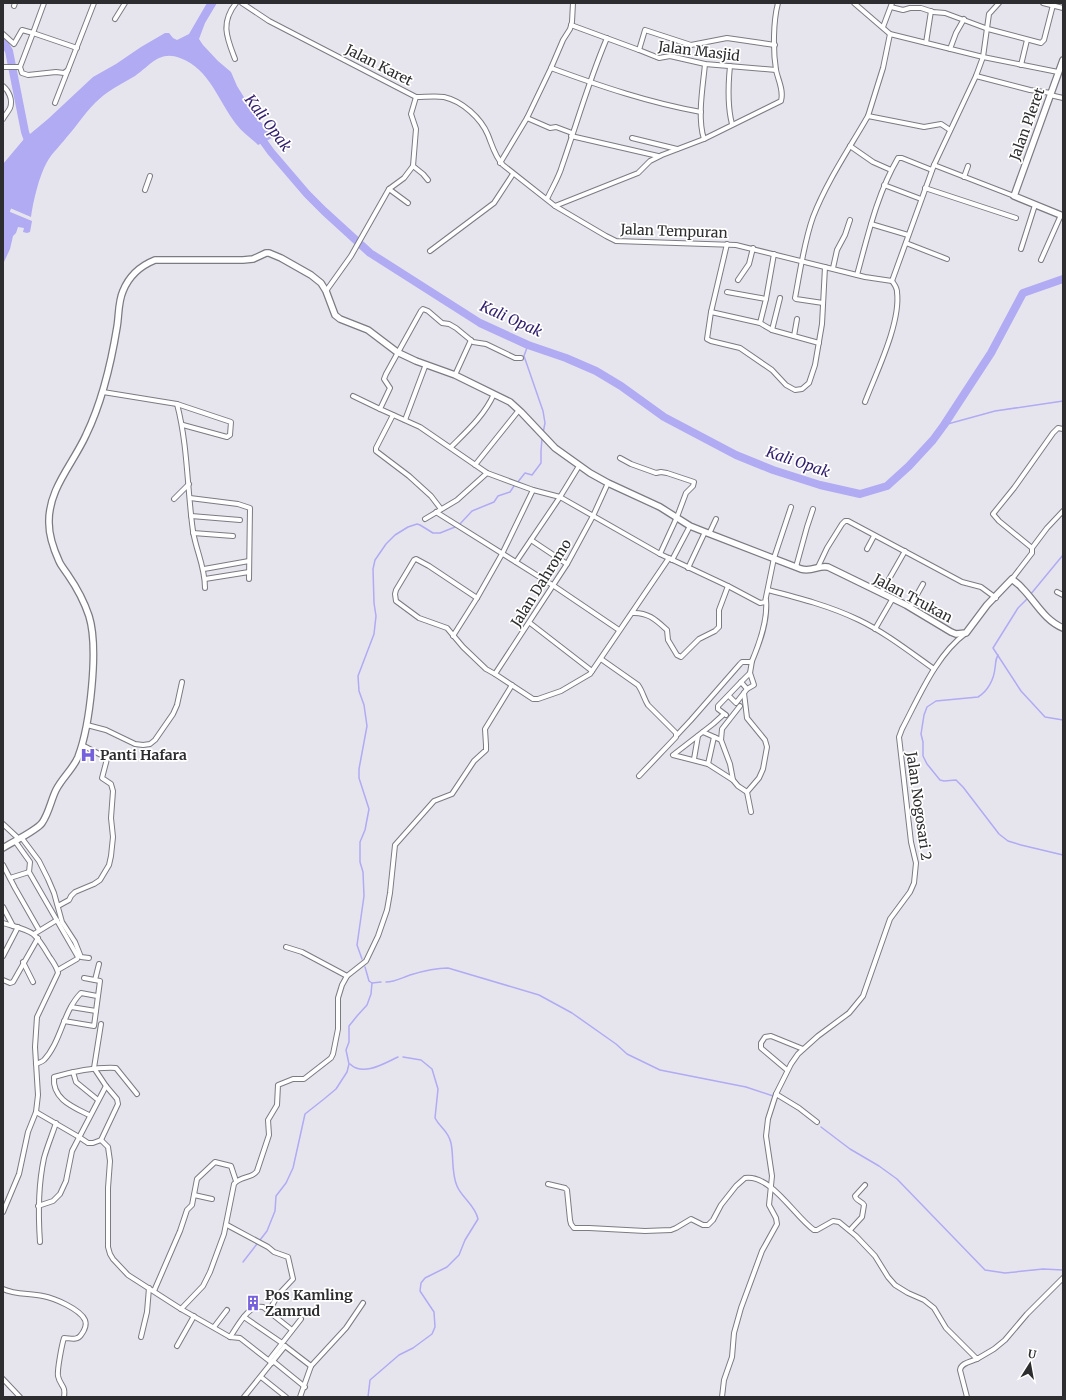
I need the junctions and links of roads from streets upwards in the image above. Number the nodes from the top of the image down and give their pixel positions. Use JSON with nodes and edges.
{"nodes":[{"id":1,"x":44,"y":3,"type":"edge"},
{"id":2,"x":94,"y":3,"type":"edge"},
{"id":3,"x":125,"y":3,"type":"edge"},
{"id":4,"x":236,"y":3,"type":"edge"},
{"id":5,"x":242,"y":3,"type":"edge"},
{"id":6,"x":573,"y":3,"type":"edge"},
{"id":7,"x":778,"y":3,"type":"edge"},
{"id":8,"x":854,"y":3,"type":"edge"},
{"id":9,"x":998,"y":3,"type":"edge"},
{"id":10,"x":1043,"y":3,"type":"edge"},
{"id":11,"x":891,"y":5,"type":"edge"},
{"id":12,"x":1053,"y":5,"type":"junction"},
{"id":13,"x":1063,"y":8,"type":"edge"},
{"id":14,"x":931,"y":11,"type":"junction"},
{"id":15,"x":115,"y":19,"type":"dead end"},
{"id":16,"x":964,"y":19,"type":"junction"},
{"id":17,"x":571,"y":25,"type":"junction"},
{"id":18,"x":883,"y":27,"type":"junction"},
{"id":19,"x":988,"y":29,"type":"junction"},
{"id":20,"x":33,"y":33,"type":"junction"},
{"id":21,"x":3,"y":34,"type":"edge"},
{"id":22,"x":890,"y":34,"type":"junction"},
{"id":23,"x":607,"y":38,"type":"junction"},
{"id":24,"x":1027,"y":40,"type":"junction"},
{"id":25,"x":926,"y":43,"type":"junction"},
{"id":26,"x":775,"y":45,"type":"junction"},
{"id":27,"x":77,"y":48,"type":"junction"},
{"id":28,"x":950,"y":49,"type":"junction"},
{"id":29,"x":639,"y":50,"type":"junction"},
{"id":30,"x":983,"y":57,"type":"junction"},
{"id":31,"x":235,"y":59,"type":"dead end"},
{"id":32,"x":1063,"y":60,"type":"edge"},
{"id":33,"x":705,"y":64,"type":"junction"},
{"id":34,"x":1021,"y":65,"type":"junction"},
{"id":35,"x":730,"y":66,"type":"junction"},
{"id":36,"x":19,"y":67,"type":"junction"},
{"id":37,"x":5,"y":68,"type":"edge"},
{"id":38,"x":551,"y":68,"type":"junction"},
{"id":39,"x":68,"y":70,"type":"junction"},
{"id":40,"x":776,"y":70,"type":"junction"},
{"id":41,"x":1058,"y":72,"type":"junction"},
{"id":42,"x":976,"y":76,"type":"junction"},
{"id":43,"x":589,"y":82,"type":"junction"},
{"id":44,"x":3,"y":86,"type":"edge"},
{"id":45,"x":1051,"y":94,"type":"junction"},
{"id":46,"x":416,"y":97,"type":"junction"},
{"id":47,"x":1063,"y":98,"type":"edge"},
{"id":48,"x":55,"y":103,"type":"dead end"},
{"id":49,"x":701,"y":112,"type":"junction"},
{"id":50,"x":868,"y":116,"type":"junction"},
{"id":51,"x":527,"y":118,"type":"junction"},
{"id":52,"x":3,"y":119,"type":"edge"},
{"id":53,"x":732,"y":124,"type":"junction"},
{"id":54,"x":950,"y":130,"type":"junction"},
{"id":55,"x":572,"y":134,"type":"junction"},
{"id":56,"x":632,"y":138,"type":"dead end"},
{"id":57,"x":704,"y":139,"type":"junction"},
{"id":58,"x":850,"y":146,"type":"junction"},
{"id":59,"x":677,"y":149,"type":"junction"},
{"id":60,"x":659,"y":156,"type":"junction"},
{"id":61,"x":500,"y":163,"type":"junction"},
{"id":62,"x":934,"y":165,"type":"junction"},
{"id":63,"x":413,"y":166,"type":"junction"},
{"id":64,"x":968,"y":166,"type":"dead end"},
{"id":65,"x":891,"y":170,"type":"junction"},
{"id":66,"x":932,"y":170,"type":"junction"},
{"id":67,"x":513,"y":174,"type":"junction"},
{"id":68,"x":150,"y":176,"type":"dead end"},
{"id":69,"x":964,"y":177,"type":"junction"},
{"id":70,"x":428,"y":180,"type":"dead end"},
{"id":71,"x":884,"y":185,"type":"junction"},
{"id":72,"x":926,"y":188,"type":"junction"},
{"id":73,"x":389,"y":189,"type":"junction"},
{"id":74,"x":145,"y":190,"type":"dead end"},
{"id":75,"x":1014,"y":196,"type":"junction"},
{"id":76,"x":547,"y":199,"type":"junction"},
{"id":77,"x":921,"y":199,"type":"junction"},
{"id":78,"x":408,"y":203,"type":"dead end"},
{"id":79,"x":1035,"y":205,"type":"junction"},
{"id":80,"x":555,"y":206,"type":"junction"},
{"id":81,"x":1062,"y":216,"type":"edge"},
{"id":82,"x":1016,"y":218,"type":"dead end"},
{"id":83,"x":850,"y":220,"type":"dead end"},
{"id":84,"x":871,"y":224,"type":"junction"},
{"id":85,"x":908,"y":235,"type":"junction"},
{"id":86,"x":906,"y":243,"type":"junction"},
{"id":87,"x":727,"y":244,"type":"junction"},
{"id":88,"x":753,"y":248,"type":"junction"},
{"id":89,"x":1021,"y":249,"type":"dead end"},
{"id":90,"x":430,"y":251,"type":"dead end"},
{"id":91,"x":774,"y":254,"type":"junction"},
{"id":92,"x":947,"y":259,"type":"dead end"},
{"id":93,"x":1041,"y":260,"type":"dead end"},
{"id":94,"x":803,"y":261,"type":"junction"},
{"id":95,"x":825,"y":267,"type":"junction"},
{"id":96,"x":834,"y":268,"type":"junction"},
{"id":97,"x":857,"y":275,"type":"junction"},
{"id":98,"x":738,"y":280,"type":"dead end"},
{"id":99,"x":892,"y":281,"type":"junction"},
{"id":100,"x":326,"y":291,"type":"junction"},
{"id":101,"x":727,"y":292,"type":"dead end"},
{"id":102,"x":780,"y":298,"type":"dead end"},
{"id":103,"x":766,"y":299,"type":"junction"},
{"id":104,"x":824,"y":304,"type":"junction"},
{"id":105,"x":712,"y":312,"type":"junction"},
{"id":106,"x":797,"y":319,"type":"dead end"},
{"id":107,"x":760,"y":323,"type":"junction"},
{"id":108,"x":772,"y":330,"type":"junction"},
{"id":109,"x":794,"y":336,"type":"junction"},
{"id":110,"x":470,"y":340,"type":"junction"},
{"id":111,"x":819,"y":343,"type":"junction"},
{"id":112,"x":398,"y":352,"type":"junction"},
{"id":113,"x":521,"y":358,"type":"dead end"},
{"id":114,"x":426,"y":364,"type":"junction"},
{"id":115,"x":455,"y":375,"type":"junction"},
{"id":116,"x":103,"y":392,"type":"junction"},
{"id":117,"x":494,"y":394,"type":"junction"},
{"id":118,"x":353,"y":396,"type":"dead end"},
{"id":119,"x":865,"y":402,"type":"dead end"},
{"id":120,"x":177,"y":404,"type":"junction"},
{"id":121,"x":380,"y":409,"type":"junction"},
{"id":122,"x":519,"y":410,"type":"junction"},
{"id":123,"x":393,"y":415,"type":"junction"},
{"id":124,"x":405,"y":420,"type":"junction"},
{"id":125,"x":183,"y":425,"type":"junction"},
{"id":126,"x":1063,"y":429,"type":"edge"},
{"id":127,"x":451,"y":447,"type":"junction"},
{"id":128,"x":620,"y":458,"type":"dead end"},
{"id":129,"x":475,"y":465,"type":"junction"},
{"id":130,"x":579,"y":466,"type":"junction"},
{"id":131,"x":487,"y":473,"type":"junction"},
{"id":132,"x":608,"y":483,"type":"junction"},
{"id":133,"x":189,"y":484,"type":"junction"},
{"id":134,"x":533,"y":490,"type":"junction"},
{"id":135,"x":560,"y":497,"type":"junction"},
{"id":136,"x":190,"y":498,"type":"junction"},
{"id":137,"x":174,"y":499,"type":"dead end"},
{"id":138,"x":791,"y":507,"type":"dead end"},
{"id":139,"x":813,"y":508,"type":"dead end"},
{"id":140,"x":441,"y":509,"type":"junction"},
{"id":141,"x":1063,"y":511,"type":"edge"},
{"id":142,"x":436,"y":512,"type":"junction"},
{"id":143,"x":192,"y":516,"type":"junction"},
{"id":144,"x":593,"y":516,"type":"junction"},
{"id":145,"x":677,"y":517,"type":"junction"},
{"id":146,"x":425,"y":519,"type":"dead end"},
{"id":147,"x":716,"y":519,"type":"dead end"},
{"id":148,"x":240,"y":520,"type":"dead end"},
{"id":149,"x":690,"y":526,"type":"junction"},
{"id":150,"x":193,"y":533,"type":"junction"},
{"id":151,"x":707,"y":533,"type":"junction"},
{"id":152,"x":233,"y":536,"type":"dead end"},
{"id":153,"x":874,"y":536,"type":"junction"},
{"id":154,"x":531,"y":540,"type":"junction"},
{"id":155,"x":1032,"y":548,"type":"junction"},
{"id":156,"x":867,"y":549,"type":"dead end"},
{"id":157,"x":905,"y":552,"type":"junction"},
{"id":158,"x":502,"y":554,"type":"junction"},
{"id":159,"x":660,"y":554,"type":"junction"},
{"id":160,"x":774,"y":558,"type":"junction"},
{"id":161,"x":671,"y":559,"type":"junction"},
{"id":162,"x":249,"y":561,"type":"junction"},
{"id":163,"x":516,"y":562,"type":"junction"},
{"id":164,"x":567,"y":564,"type":"junction"},
{"id":165,"x":818,"y":567,"type":"junction"},
{"id":166,"x":688,"y":568,"type":"junction"},
{"id":167,"x":796,"y":568,"type":"junction"},
{"id":168,"x":204,"y":569,"type":"junction"},
{"id":169,"x":249,"y":572,"type":"junction"},
{"id":170,"x":205,"y":579,"type":"junction"},
{"id":171,"x":249,"y":579,"type":"dead end"},
{"id":172,"x":1012,"y":579,"type":"junction"},
{"id":173,"x":923,"y":584,"type":"dead end"},
{"id":174,"x":554,"y":586,"type":"junction"},
{"id":175,"x":728,"y":586,"type":"junction"},
{"id":176,"x":206,"y":588,"type":"dead end"},
{"id":177,"x":768,"y":590,"type":"junction"},
{"id":178,"x":1057,"y":592,"type":"dead end"},
{"id":179,"x":881,"y":593,"type":"junction"},
{"id":180,"x":1063,"y":595,"type":"edge"},
{"id":181,"x":478,"y":598,"type":"junction"},
{"id":182,"x":766,"y":598,"type":"junction"},
{"id":183,"x":893,"y":598,"type":"junction"},
{"id":184,"x":996,"y":598,"type":"junction"},
{"id":185,"x":910,"y":607,"type":"junction"},
{"id":186,"x":632,"y":614,"type":"junction"},
{"id":187,"x":530,"y":623,"type":"junction"},
{"id":188,"x":1063,"y":628,"type":"edge"},
{"id":189,"x":875,"y":629,"type":"junction"},
{"id":190,"x":619,"y":630,"type":"junction"},
{"id":191,"x":966,"y":633,"type":"junction"},
{"id":192,"x":453,"y":636,"type":"junction"},
{"id":193,"x":600,"y":659,"type":"junction"},
{"id":194,"x":752,"y":661,"type":"junction"},
{"id":195,"x":934,"y":669,"type":"junction"},
{"id":196,"x":592,"y":671,"type":"junction"},
{"id":197,"x":750,"y":673,"type":"junction"},
{"id":198,"x":495,"y":674,"type":"junction"},
{"id":199,"x":182,"y":682,"type":"dead end"},
{"id":200,"x":741,"y":682,"type":"junction"},
{"id":201,"x":512,"y":685,"type":"junction"},
{"id":202,"x":747,"y":689,"type":"junction"},
{"id":203,"x":744,"y":693,"type":"junction"},
{"id":204,"x":729,"y":696,"type":"junction"},
{"id":205,"x":736,"y":702,"type":"junction"},
{"id":206,"x":740,"y":706,"type":"junction"},
{"id":207,"x":745,"y":711,"type":"junction"},
{"id":208,"x":724,"y":714,"type":"junction"},
{"id":209,"x":730,"y":718,"type":"junction"},
{"id":210,"x":87,"y":726,"type":"junction"},
{"id":211,"x":703,"y":732,"type":"junction"},
{"id":212,"x":677,"y":734,"type":"junction"},
{"id":213,"x":714,"y":737,"type":"junction"},
{"id":214,"x":695,"y":740,"type":"junction"},
{"id":215,"x":721,"y":740,"type":"junction"},
{"id":216,"x":82,"y":745,"type":"junction"},
{"id":217,"x":694,"y":759,"type":"junction"},
{"id":218,"x":708,"y":764,"type":"junction"},
{"id":219,"x":639,"y":776,"type":"dead end"},
{"id":220,"x":733,"y":780,"type":"junction"},
{"id":221,"x":747,"y":792,"type":"junction"},
{"id":222,"x":751,"y":812,"type":"dead end"},
{"id":223,"x":3,"y":824,"type":"edge"},
{"id":224,"x":18,"y":839,"type":"junction"},
{"id":225,"x":3,"y":848,"type":"edge"},
{"id":226,"x":3,"y":866,"type":"edge"},
{"id":227,"x":29,"y":872,"type":"junction"},
{"id":228,"x":10,"y":878,"type":"junction"},
{"id":229,"x":58,"y":906,"type":"junction"},
{"id":230,"x":3,"y":907,"type":"edge"},
{"id":231,"x":57,"y":920,"type":"junction"},
{"id":232,"x":3,"y":923,"type":"edge"},
{"id":233,"x":13,"y":926,"type":"junction"},
{"id":234,"x":18,"y":927,"type":"junction"},
{"id":235,"x":40,"y":930,"type":"junction"},
{"id":236,"x":34,"y":934,"type":"junction"},
{"id":237,"x":38,"y":938,"type":"junction"},
{"id":238,"x":286,"y":947,"type":"dead end"},
{"id":239,"x":3,"y":956,"type":"edge"},
{"id":240,"x":89,"y":958,"type":"dead end"},
{"id":241,"x":23,"y":962,"type":"junction"},
{"id":242,"x":98,"y":964,"type":"dead end"},
{"id":243,"x":58,"y":971,"type":"junction"},
{"id":244,"x":347,"y":976,"type":"junction"},
{"id":245,"x":84,"y":978,"type":"dead end"},
{"id":246,"x":3,"y":980,"type":"edge"},
{"id":247,"x":95,"y":980,"type":"junction"},
{"id":248,"x":34,"y":982,"type":"dead end"},
{"id":249,"x":97,"y":996,"type":"junction"},
{"id":250,"x":71,"y":1007,"type":"junction"},
{"id":251,"x":96,"y":1011,"type":"junction"},
{"id":252,"x":64,"y":1021,"type":"junction"},
{"id":253,"x":101,"y":1024,"type":"dead end"},
{"id":254,"x":803,"y":1049,"type":"junction"},
{"id":255,"x":36,"y":1064,"type":"junction"},
{"id":256,"x":94,"y":1068,"type":"junction"},
{"id":257,"x":787,"y":1070,"type":"junction"},
{"id":258,"x":73,"y":1072,"type":"junction"},
{"id":259,"x":106,"y":1086,"type":"junction"},
{"id":260,"x":137,"y":1094,"type":"dead end"},
{"id":261,"x":776,"y":1094,"type":"junction"},
{"id":262,"x":98,"y":1100,"type":"junction"},
{"id":263,"x":36,"y":1112,"type":"junction"},
{"id":264,"x":90,"y":1115,"type":"junction"},
{"id":265,"x":817,"y":1122,"type":"dead end"},
{"id":266,"x":56,"y":1123,"type":"junction"},
{"id":267,"x":79,"y":1137,"type":"junction"},
{"id":268,"x":102,"y":1139,"type":"junction"},
{"id":269,"x":236,"y":1181,"type":"junction"},
{"id":270,"x":548,"y":1184,"type":"dead end"},
{"id":271,"x":865,"y":1185,"type":"dead end"},
{"id":272,"x":772,"y":1188,"type":"junction"},
{"id":273,"x":194,"y":1195,"type":"junction"},
{"id":274,"x":212,"y":1199,"type":"dead end"},
{"id":275,"x":38,"y":1206,"type":"junction"},
{"id":276,"x":3,"y":1212,"type":"edge"},
{"id":277,"x":226,"y":1224,"type":"junction"},
{"id":278,"x":850,"y":1230,"type":"junction"},
{"id":279,"x":40,"y":1242,"type":"dead end"},
{"id":280,"x":1063,"y":1278,"type":"edge"},
{"id":281,"x":149,"y":1288,"type":"junction"},
{"id":282,"x":3,"y":1289,"type":"edge"},
{"id":283,"x":154,"y":1291,"type":"junction"},
{"id":284,"x":363,"y":1304,"type":"dead end"},
{"id":285,"x":181,"y":1309,"type":"junction"},
{"id":286,"x":227,"y":1310,"type":"dead end"},
{"id":287,"x":269,"y":1311,"type":"junction"},
{"id":288,"x":194,"y":1316,"type":"junction"},
{"id":289,"x":244,"y":1317,"type":"junction"},
{"id":290,"x":301,"y":1318,"type":"dead end"},
{"id":291,"x":214,"y":1327,"type":"junction"},
{"id":292,"x":292,"y":1330,"type":"junction"},
{"id":293,"x":230,"y":1337,"type":"junction"},
{"id":294,"x":141,"y":1338,"type":"dead end"},
{"id":295,"x":284,"y":1344,"type":"junction"},
{"id":296,"x":178,"y":1346,"type":"dead end"},
{"id":297,"x":977,"y":1359,"type":"junction"},
{"id":298,"x":271,"y":1362,"type":"junction"},
{"id":299,"x":311,"y":1366,"type":"junction"},
{"id":300,"x":261,"y":1377,"type":"junction"},
{"id":301,"x":3,"y":1379,"type":"edge"},
{"id":302,"x":304,"y":1387,"type":"junction"},
{"id":303,"x":246,"y":1395,"type":"edge"},
{"id":304,"x":20,"y":1397,"type":"edge"},
{"id":305,"x":64,"y":1397,"type":"edge"},
{"id":306,"x":251,"y":1397,"type":"edge"},
{"id":307,"x":286,"y":1397,"type":"edge"},
{"id":308,"x":300,"y":1397,"type":"edge"},
{"id":309,"x":722,"y":1397,"type":"edge"},
{"id":310,"x":967,"y":1397,"type":"edge"}],
"edges":[{"from":1,"to":20,"type":"street"},
{"from":2,"to":27,"type":"street"},
{"from":3,"to":15,"type":"street"},
{"from":4,"to":31,"type":"street"},
{"from":5,"to":46,"type":"street","name":"Jalan Karet"},
{"from":6,"to":17,"type":"street"},
{"from":7,"to":26,"type":"street"},
{"from":8,"to":18,"type":"street"},
{"from":9,"to":19,"type":"street"},
{"from":10,"to":12,"type":"street"},
{"from":11,"to":14,"type":"street"},
{"from":11,"to":18,"type":"street"},
{"from":12,"to":13,"type":"street"},
{"from":12,"to":24,"type":"street"},
{"from":14,"to":16,"type":"street"},
{"from":14,"to":25,"type":"street"},
{"from":16,"to":19,"type":"street"},
{"from":16,"to":28,"type":"street"},
{"from":17,"to":23,"type":"street","name":"Jalan Masjid"},
{"from":17,"to":38,"type":"street"},
{"from":18,"to":22,"type":"street"},
{"from":19,"to":24,"type":"street"},
{"from":19,"to":30,"type":"street"},
{"from":20,"to":21,"type":"street"},
{"from":20,"to":27,"type":"street"},
{"from":20,"to":36,"type":"street"},
{"from":22,"to":25,"type":"street"},
{"from":22,"to":50,"type":"street"},
{"from":23,"to":29,"type":"street","name":"Jalan Masjid"},
{"from":23,"to":43,"type":"street"},
{"from":24,"to":34,"type":"street"},
{"from":25,"to":28,"type":"street"},
{"from":26,"to":29,"type":"street"},
{"from":26,"to":40,"type":"street"},
{"from":27,"to":39,"type":"street"},
{"from":28,"to":30,"type":"street"},
{"from":29,"to":33,"type":"street","name":"Jalan Masjid"},
{"from":30,"to":34,"type":"street"},
{"from":30,"to":42,"type":"street"},
{"from":32,"to":41,"type":"street","name":"Jalan Pleret"},
{"from":33,"to":35,"type":"street","name":"Jalan Masjid"},
{"from":33,"to":49,"type":"street"},
{"from":34,"to":41,"type":"street"},
{"from":35,"to":40,"type":"street","name":"Jalan Masjid"},
{"from":35,"to":53,"type":"street"},
{"from":36,"to":37,"type":"street"},
{"from":36,"to":39,"type":"street"},
{"from":38,"to":43,"type":"street"},
{"from":38,"to":51,"type":"street"},
{"from":39,"to":48,"type":"street"},
{"from":40,"to":53,"type":"street"},
{"from":41,"to":45,"type":"street","name":"Jalan Pleret"},
{"from":42,"to":45,"type":"street"},
{"from":42,"to":54,"type":"street"},
{"from":43,"to":49,"type":"street"},
{"from":43,"to":55,"type":"street"},
{"from":44,"to":52,"type":"street"},
{"from":45,"to":47,"type":"street"},
{"from":45,"to":75,"type":"street","name":"Jalan Pleret"},
{"from":46,"to":61,"type":"street","name":"Jalan Karet"},
{"from":46,"to":63,"type":"street"},
{"from":49,"to":57,"type":"street"},
{"from":50,"to":54,"type":"street"},
{"from":50,"to":58,"type":"street"},
{"from":51,"to":55,"type":"street"},
{"from":51,"to":61,"type":"street"},
{"from":53,"to":57,"type":"street"},
{"from":54,"to":62,"type":"street"},
{"from":55,"to":60,"type":"street"},
{"from":55,"to":76,"type":"street"},
{"from":56,"to":59,"type":"street"},
{"from":57,"to":59,"type":"street"},
{"from":58,"to":65,"type":"street"},
{"from":58,"to":94,"type":"street"},
{"from":59,"to":60,"type":"street"},
{"from":60,"to":80,"type":"street"},
{"from":61,"to":67,"type":"street","name":"Jalan Tempuran"},
{"from":62,"to":66,"type":"street"},
{"from":62,"to":69,"type":"street"},
{"from":63,"to":70,"type":"street"},
{"from":63,"to":73,"type":"street"},
{"from":64,"to":69,"type":"street"},
{"from":65,"to":66,"type":"street"},
{"from":65,"to":71,"type":"street"},
{"from":66,"to":72,"type":"street"},
{"from":67,"to":76,"type":"street","name":"Jalan Tempuran"},
{"from":67,"to":90,"type":"street"},
{"from":68,"to":74,"type":"street"},
{"from":69,"to":75,"type":"street"},
{"from":71,"to":77,"type":"street"},
{"from":71,"to":84,"type":"street"},
{"from":72,"to":77,"type":"street"},
{"from":72,"to":82,"type":"street"},
{"from":73,"to":78,"type":"street"},
{"from":73,"to":100,"type":"street"},
{"from":75,"to":79,"type":"street"},
{"from":76,"to":80,"type":"street","name":"Jalan Tempuran"},
{"from":77,"to":85,"type":"street"},
{"from":79,"to":81,"type":"street"},
{"from":79,"to":89,"type":"street"},
{"from":80,"to":87,"type":"street","name":"Jalan Tempuran"},
{"from":81,"to":93,"type":"street"},
{"from":83,"to":96,"type":"street"},
{"from":84,"to":85,"type":"street"},
{"from":84,"to":97,"type":"street"},
{"from":85,"to":86,"type":"street"},
{"from":86,"to":92,"type":"street"},
{"from":86,"to":99,"type":"street"},
{"from":87,"to":88,"type":"street","name":"Jalan Tempuran"},
{"from":87,"to":105,"type":"street"},
{"from":88,"to":91,"type":"street","name":"Jalan Tempuran"},
{"from":88,"to":98,"type":"street"},
{"from":91,"to":94,"type":"street","name":"Jalan Tempuran"},
{"from":91,"to":103,"type":"street"},
{"from":94,"to":95,"type":"street","name":"Jalan Tempuran"},
{"from":94,"to":104,"type":"street"},
{"from":95,"to":96,"type":"street","name":"Jalan Tempuran"},
{"from":95,"to":104,"type":"street"},
{"from":96,"to":97,"type":"street","name":"Jalan Tempuran"},
{"from":97,"to":99,"type":"street","name":"Jalan Tempuran"},
{"from":99,"to":119,"type":"street"},
{"from":100,"to":112,"type":"street"},
{"from":100,"to":116,"type":"street"},
{"from":101,"to":103,"type":"street"},
{"from":102,"to":108,"type":"street"},
{"from":103,"to":107,"type":"street"},
{"from":104,"to":111,"type":"street"},
{"from":105,"to":107,"type":"street"},
{"from":105,"to":111,"type":"street"},
{"from":106,"to":109,"type":"street"},
{"from":107,"to":108,"type":"street"},
{"from":108,"to":109,"type":"street"},
{"from":109,"to":111,"type":"street"},
{"from":110,"to":112,"type":"street"},
{"from":110,"to":113,"type":"street"},
{"from":110,"to":115,"type":"street"},
{"from":112,"to":114,"type":"street"},
{"from":112,"to":121,"type":"street"},
{"from":114,"to":115,"type":"street"},
{"from":114,"to":124,"type":"street"},
{"from":115,"to":117,"type":"street"},
{"from":116,"to":120,"type":"street"},
{"from":116,"to":210,"type":"street"},
{"from":117,"to":122,"type":"street"},
{"from":117,"to":127,"type":"street"},
{"from":118,"to":121,"type":"street"},
{"from":120,"to":125,"type":"street"},
{"from":120,"to":125,"type":"street"},
{"from":121,"to":123,"type":"street"},
{"from":122,"to":129,"type":"street"},
{"from":122,"to":130,"type":"street"},
{"from":123,"to":124,"type":"street"},
{"from":123,"to":140,"type":"street"},
{"from":124,"to":127,"type":"street"},
{"from":125,"to":133,"type":"street"},
{"from":126,"to":155,"type":"street"},
{"from":127,"to":129,"type":"street"},
{"from":128,"to":145,"type":"street"},
{"from":129,"to":131,"type":"street"},
{"from":130,"to":132,"type":"street"},
{"from":130,"to":135,"type":"street"},
{"from":131,"to":134,"type":"street"},
{"from":131,"to":140,"type":"street"},
{"from":132,"to":144,"type":"street","name":"Jalan Dahromo"},
{"from":132,"to":145,"type":"street"},
{"from":133,"to":136,"type":"street"},
{"from":133,"to":137,"type":"street"},
{"from":134,"to":135,"type":"street"},
{"from":134,"to":158,"type":"street"},
{"from":135,"to":144,"type":"street"},
{"from":135,"to":154,"type":"street"},
{"from":136,"to":143,"type":"street"},
{"from":136,"to":162,"type":"street"},
{"from":138,"to":160,"type":"street"},
{"from":139,"to":167,"type":"street"},
{"from":140,"to":142,"type":"street"},
{"from":141,"to":155,"type":"street"},
{"from":142,"to":146,"type":"street"},
{"from":142,"to":158,"type":"street"},
{"from":143,"to":148,"type":"street"},
{"from":143,"to":150,"type":"street"},
{"from":144,"to":159,"type":"street"},
{"from":144,"to":164,"type":"street","name":"Jalan Dahromo"},
{"from":145,"to":149,"type":"street"},
{"from":145,"to":159,"type":"street"},
{"from":147,"to":151,"type":"street"},
{"from":149,"to":151,"type":"street"},
{"from":149,"to":161,"type":"street"},
{"from":150,"to":152,"type":"street"},
{"from":150,"to":168,"type":"street"},
{"from":151,"to":160,"type":"street"},
{"from":151,"to":166,"type":"street"},
{"from":153,"to":156,"type":"street"},
{"from":153,"to":157,"type":"street"},
{"from":153,"to":165,"type":"street"},
{"from":154,"to":163,"type":"street"},
{"from":154,"to":164,"type":"street"},
{"from":155,"to":172,"type":"street"},
{"from":157,"to":179,"type":"street"},
{"from":157,"to":184,"type":"street"},
{"from":158,"to":163,"type":"street"},
{"from":158,"to":181,"type":"street"},
{"from":159,"to":161,"type":"street"},
{"from":160,"to":167,"type":"street"},
{"from":160,"to":177,"type":"street"},
{"from":161,"to":166,"type":"street"},
{"from":161,"to":186,"type":"street"},
{"from":162,"to":168,"type":"street"},
{"from":162,"to":169,"type":"street"},
{"from":163,"to":174,"type":"street"},
{"from":164,"to":174,"type":"street","name":"Jalan Dahromo"},
{"from":165,"to":167,"type":"street"},
{"from":165,"to":179,"type":"street","name":"Jalan Trukan"},
{"from":166,"to":175,"type":"street"},
{"from":168,"to":170,"type":"street"},
{"from":169,"to":170,"type":"street"},
{"from":169,"to":171,"type":"street"},
{"from":170,"to":176,"type":"street"},
{"from":172,"to":184,"type":"street","name":"Jalan Trukan"},
{"from":172,"to":188,"type":"street"},
{"from":173,"to":185,"type":"street"},
{"from":174,"to":187,"type":"street","name":"Jalan Dahromo"},
{"from":174,"to":190,"type":"street"},
{"from":175,"to":182,"type":"street"},
{"from":175,"to":186,"type":"street"},
{"from":177,"to":182,"type":"street"},
{"from":177,"to":189,"type":"street"},
{"from":178,"to":180,"type":"street"},
{"from":179,"to":183,"type":"street","name":"Jalan Trukan"},
{"from":181,"to":192,"type":"street"},
{"from":181,"to":192,"type":"street"},
{"from":182,"to":194,"type":"street"},
{"from":183,"to":185,"type":"street","name":"Jalan Trukan"},
{"from":183,"to":189,"type":"street"},
{"from":184,"to":191,"type":"street","name":"Jalan Trukan"},
{"from":185,"to":191,"type":"street","name":"Jalan Trukan"},
{"from":186,"to":190,"type":"street"},
{"from":187,"to":196,"type":"street"},
{"from":187,"to":198,"type":"street","name":"Jalan Dahromo"},
{"from":189,"to":195,"type":"street"},
{"from":190,"to":193,"type":"street"},
{"from":191,"to":195,"type":"street","name":"Jalan Nogosari 2"},
{"from":192,"to":198,"type":"street"},
{"from":193,"to":196,"type":"street"},
{"from":193,"to":212,"type":"street"},
{"from":194,"to":197,"type":"street"},
{"from":194,"to":212,"type":"street"},
{"from":195,"to":254,"type":"street","name":"Jalan Nogosari 2"},
{"from":196,"to":201,"type":"street"},
{"from":197,"to":200,"type":"street"},
{"from":197,"to":202,"type":"street"},
{"from":198,"to":201,"type":"street"},
{"from":199,"to":210,"type":"street"},
{"from":200,"to":202,"type":"street"},
{"from":200,"to":204,"type":"street"},
{"from":201,"to":244,"type":"street"},
{"from":202,"to":203,"type":"street"},
{"from":203,"to":205,"type":"street"},
{"from":203,"to":207,"type":"street"},
{"from":204,"to":205,"type":"street"},
{"from":204,"to":208,"type":"street"},
{"from":205,"to":206,"type":"street"},
{"from":206,"to":207,"type":"street"},
{"from":206,"to":209,"type":"street"},
{"from":207,"to":221,"type":"street"},
{"from":208,"to":209,"type":"street"},
{"from":208,"to":211,"type":"street"},
{"from":209,"to":215,"type":"street"},
{"from":210,"to":216,"type":"street"},
{"from":211,"to":213,"type":"street"},
{"from":211,"to":214,"type":"street"},
{"from":212,"to":219,"type":"street"},
{"from":213,"to":215,"type":"street"},
{"from":213,"to":218,"type":"street"},
{"from":214,"to":217,"type":"street"},
{"from":214,"to":217,"type":"street"},
{"from":215,"to":220,"type":"street"},
{"from":216,"to":224,"type":"street"},
{"from":216,"to":229,"type":"street"},
{"from":217,"to":218,"type":"street"},
{"from":218,"to":220,"type":"street"},
{"from":220,"to":221,"type":"street"},
{"from":221,"to":222,"type":"street"},
{"from":223,"to":224,"type":"street"},
{"from":224,"to":225,"type":"street"},
{"from":224,"to":227,"type":"street"},
{"from":224,"to":229,"type":"street"},
{"from":226,"to":228,"type":"street"},
{"from":227,"to":228,"type":"street"},
{"from":227,"to":231,"type":"street"},
{"from":228,"to":235,"type":"street"},
{"from":229,"to":240,"type":"street"},
{"from":230,"to":233,"type":"street"},
{"from":231,"to":235,"type":"street"},
{"from":231,"to":243,"type":"street"},
{"from":232,"to":233,"type":"street"},
{"from":233,"to":234,"type":"street"},
{"from":234,"to":236,"type":"street"},
{"from":234,"to":239,"type":"street"},
{"from":235,"to":236,"type":"street"},
{"from":236,"to":237,"type":"street"},
{"from":237,"to":241,"type":"street"},
{"from":237,"to":243,"type":"street"},
{"from":238,"to":244,"type":"street"},
{"from":241,"to":246,"type":"street"},
{"from":241,"to":248,"type":"street"},
{"from":242,"to":247,"type":"street"},
{"from":243,"to":255,"type":"street"},
{"from":244,"to":269,"type":"street"},
{"from":245,"to":247,"type":"street"},
{"from":247,"to":249,"type":"street"},
{"from":249,"to":250,"type":"street"},
{"from":249,"to":251,"type":"street"},
{"from":250,"to":251,"type":"street"},
{"from":250,"to":252,"type":"street"},
{"from":251,"to":252,"type":"street"},
{"from":252,"to":255,"type":"street"},
{"from":253,"to":256,"type":"street"},
{"from":254,"to":257,"type":"street","name":"Jalan Nogosari 2"},
{"from":254,"to":257,"type":"street"},
{"from":255,"to":263,"type":"street"},
{"from":256,"to":258,"type":"street"},
{"from":256,"to":259,"type":"street"},
{"from":256,"to":260,"type":"street"},
{"from":257,"to":261,"type":"street","name":"Jalan Nogosari 2"},
{"from":258,"to":262,"type":"street"},
{"from":258,"to":264,"type":"street"},
{"from":259,"to":262,"type":"street"},
{"from":259,"to":268,"type":"street"},
{"from":261,"to":265,"type":"street"},
{"from":261,"to":272,"type":"street","name":"Jalan Nogosari 2"},
{"from":262,"to":264,"type":"street"},
{"from":263,"to":266,"type":"street"},
{"from":263,"to":276,"type":"street"},
{"from":264,"to":267,"type":"street"},
{"from":266,"to":267,"type":"street"},
{"from":266,"to":275,"type":"street"},
{"from":267,"to":268,"type":"street"},
{"from":267,"to":275,"type":"street"},
{"from":268,"to":281,"type":"street"},
{"from":269,"to":273,"type":"street"},
{"from":269,"to":277,"type":"street"},
{"from":270,"to":272,"type":"street"},
{"from":271,"to":278,"type":"street"},
{"from":272,"to":278,"type":"street"},
{"from":272,"to":309,"type":"street","name":"Jalan Nogosari 2"},
{"from":273,"to":274,"type":"street"},
{"from":273,"to":283,"type":"street"},
{"from":275,"to":279,"type":"street"},
{"from":277,"to":285,"type":"street"},
{"from":277,"to":287,"type":"street"},
{"from":278,"to":297,"type":"street"},
{"from":280,"to":297,"type":"street"},
{"from":281,"to":283,"type":"street"},
{"from":281,"to":294,"type":"street"},
{"from":282,"to":305,"type":"street"},
{"from":283,"to":285,"type":"street"},
{"from":284,"to":299,"type":"street"},
{"from":285,"to":288,"type":"street"},
{"from":286,"to":291,"type":"street"},
{"from":287,"to":289,"type":"street"},
{"from":287,"to":292,"type":"street"},
{"from":288,"to":291,"type":"street"},
{"from":288,"to":296,"type":"street"},
{"from":289,"to":293,"type":"street"},
{"from":289,"to":295,"type":"street"},
{"from":290,"to":292,"type":"street"},
{"from":291,"to":293,"type":"street"},
{"from":292,"to":295,"type":"street"},
{"from":293,"to":298,"type":"street"},
{"from":295,"to":298,"type":"street"},
{"from":295,"to":299,"type":"street"},
{"from":297,"to":310,"type":"street"},
{"from":298,"to":300,"type":"street"},
{"from":298,"to":302,"type":"street"},
{"from":299,"to":302,"type":"street"},
{"from":300,"to":303,"type":"street"},
{"from":300,"to":307,"type":"street"},
{"from":301,"to":304,"type":"street"},
{"from":302,"to":308,"type":"street"},
{"from":303,"to":306,"type":"street"}]}
